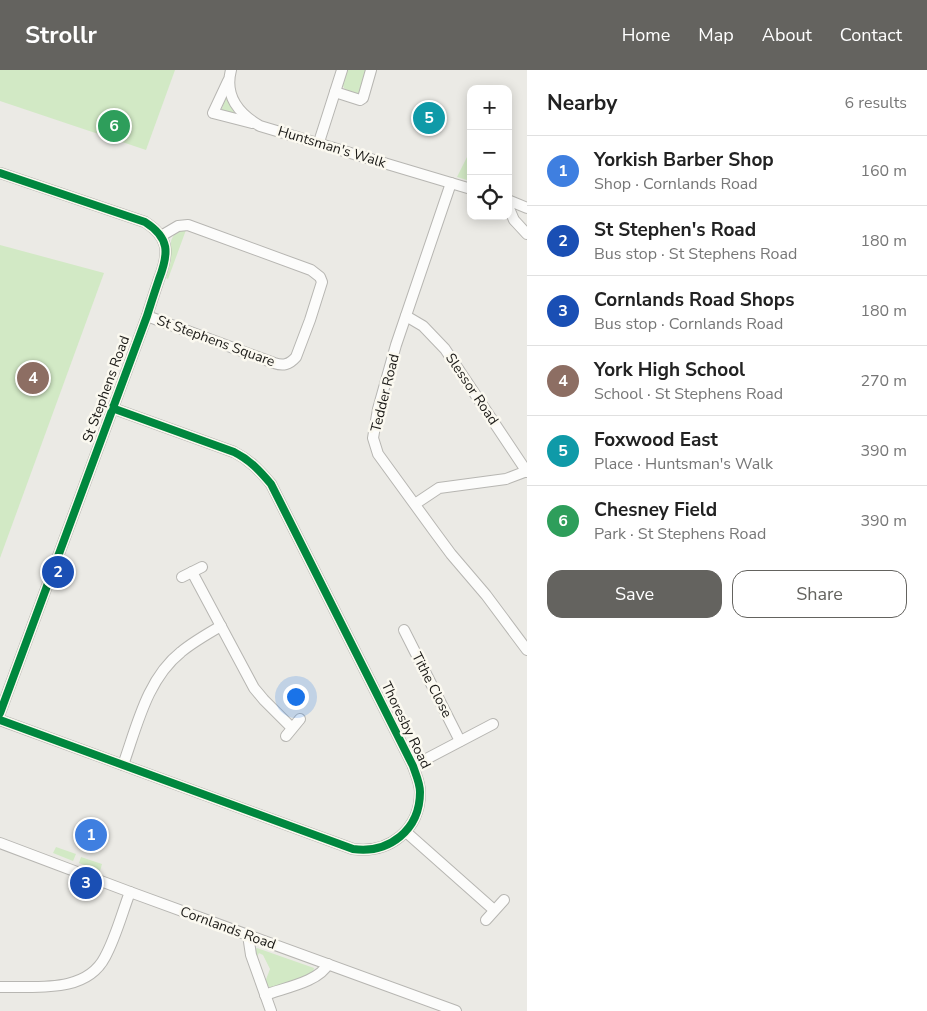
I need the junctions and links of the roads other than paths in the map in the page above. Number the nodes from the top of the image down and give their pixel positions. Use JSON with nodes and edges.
{"nodes":[{"id":1,"x":342,"y":70,"type":"edge"},
{"id":2,"x":371,"y":70,"type":"edge"},
{"id":3,"x":230,"y":74,"type":"edge"},
{"id":4,"x":335,"y":92,"type":"junction"},
{"id":5,"x":260,"y":126,"type":"junction"},
{"id":6,"x":319,"y":142,"type":"junction"},
{"id":7,"x":0,"y":174,"type":"edge"},
{"id":8,"x":451,"y":183,"type":"junction"},
{"id":9,"x":467,"y":187,"type":"edge"},
{"id":10,"x":512,"y":202,"type":"edge"},
{"id":11,"x":527,"y":208,"type":"edge"},
{"id":12,"x":512,"y":215,"type":"edge"},
{"id":13,"x":527,"y":234,"type":"edge"},
{"id":14,"x":162,"y":236,"type":"junction"},
{"id":15,"x":146,"y":316,"type":"junction"},
{"id":16,"x":406,"y":316,"type":"junction"},
{"id":17,"x":112,"y":408,"type":"junction"},
{"id":18,"x":527,"y":471,"type":"edge"},
{"id":19,"x":415,"y":504,"type":"junction"},
{"id":20,"x":202,"y":567,"type":"dead end"},
{"id":21,"x":192,"y":572,"type":"junction"},
{"id":22,"x":182,"y":577,"type":"dead end"},
{"id":23,"x":221,"y":626,"type":"junction"},
{"id":24,"x":404,"y":630,"type":"dead end"},
{"id":25,"x":527,"y":650,"type":"edge"},
{"id":26,"x":0,"y":713,"type":"edge"},
{"id":27,"x":300,"y":719,"type":"dead end"},
{"id":28,"x":0,"y":720,"type":"edge"},
{"id":29,"x":493,"y":724,"type":"dead end"},
{"id":30,"x":460,"y":741,"type":"junction"},
{"id":31,"x":123,"y":765,"type":"junction"},
{"id":32,"x":413,"y":766,"type":"junction"},
{"id":33,"x":406,"y":832,"type":"junction"},
{"id":34,"x":0,"y":843,"type":"edge"},
{"id":35,"x":130,"y":892,"type":"junction"},
{"id":36,"x":504,"y":900,"type":"dead end"},
{"id":37,"x":494,"y":910,"type":"junction"},
{"id":38,"x":486,"y":920,"type":"dead end"},
{"id":39,"x":248,"y":936,"type":"junction"},
{"id":40,"x":328,"y":964,"type":"junction"},
{"id":41,"x":0,"y":987,"type":"edge"},
{"id":42,"x":265,"y":995,"type":"junction"},
{"id":43,"x":271,"y":1011,"type":"edge"},
{"id":44,"x":456,"y":1011,"type":"edge"}],
"edges":[{"from":1,"to":4,"type":"street"},
{"from":2,"to":4,"type":"street"},
{"from":3,"to":5,"type":"street","name":"Huntsman's Walk"},
{"from":3,"to":5,"type":"street"},
{"from":4,"to":6,"type":"street"},
{"from":5,"to":6,"type":"street","name":"Huntsman's Walk"},
{"from":6,"to":8,"type":"street","name":"Huntsman's Walk"},
{"from":7,"to":14,"type":"street"},
{"from":8,"to":9,"type":"street","name":"Huntsman's Walk"},
{"from":8,"to":16,"type":"street","name":"Tedder Road"},
{"from":10,"to":11,"type":"street"},
{"from":12,"to":13,"type":"street"},
{"from":14,"to":15,"type":"street","name":"St Stephens Road"},
{"from":14,"to":15,"type":"street","name":"St Stephens Square"},
{"from":15,"to":17,"type":"street","name":"St Stephens Road"},
{"from":16,"to":18,"type":"street","name":"Slessor Road"},
{"from":16,"to":19,"type":"street","name":"Tedder Road"},
{"from":17,"to":26,"type":"street","name":"St Stephens Road"},
{"from":17,"to":32,"type":"street","name":"Thoresby Road"},
{"from":18,"to":19,"type":"street"},
{"from":19,"to":25,"type":"street","name":"Tedder Road"},
{"from":20,"to":21,"type":"street"},
{"from":21,"to":22,"type":"street"},
{"from":21,"to":23,"type":"street"},
{"from":23,"to":27,"type":"street"},
{"from":23,"to":31,"type":"street"},
{"from":24,"to":30,"type":"street","name":"Tithe Close"},
{"from":28,"to":31,"type":"street","name":"Thoresby Road"},
{"from":29,"to":30,"type":"street"},
{"from":30,"to":32,"type":"street"},
{"from":31,"to":33,"type":"street","name":"Thoresby Road"},
{"from":32,"to":33,"type":"street","name":"Thoresby Road"},
{"from":33,"to":37,"type":"street"},
{"from":34,"to":35,"type":"street","name":"Cornlands Road"},
{"from":35,"to":39,"type":"street","name":"Cornlands Road"},
{"from":35,"to":41,"type":"street"},
{"from":36,"to":37,"type":"street"},
{"from":37,"to":38,"type":"street"},
{"from":39,"to":40,"type":"street","name":"Cornlands Road"},
{"from":39,"to":42,"type":"street"},
{"from":40,"to":42,"type":"street"},
{"from":40,"to":44,"type":"street","name":"Cornlands Road"},
{"from":42,"to":43,"type":"street"}]}
